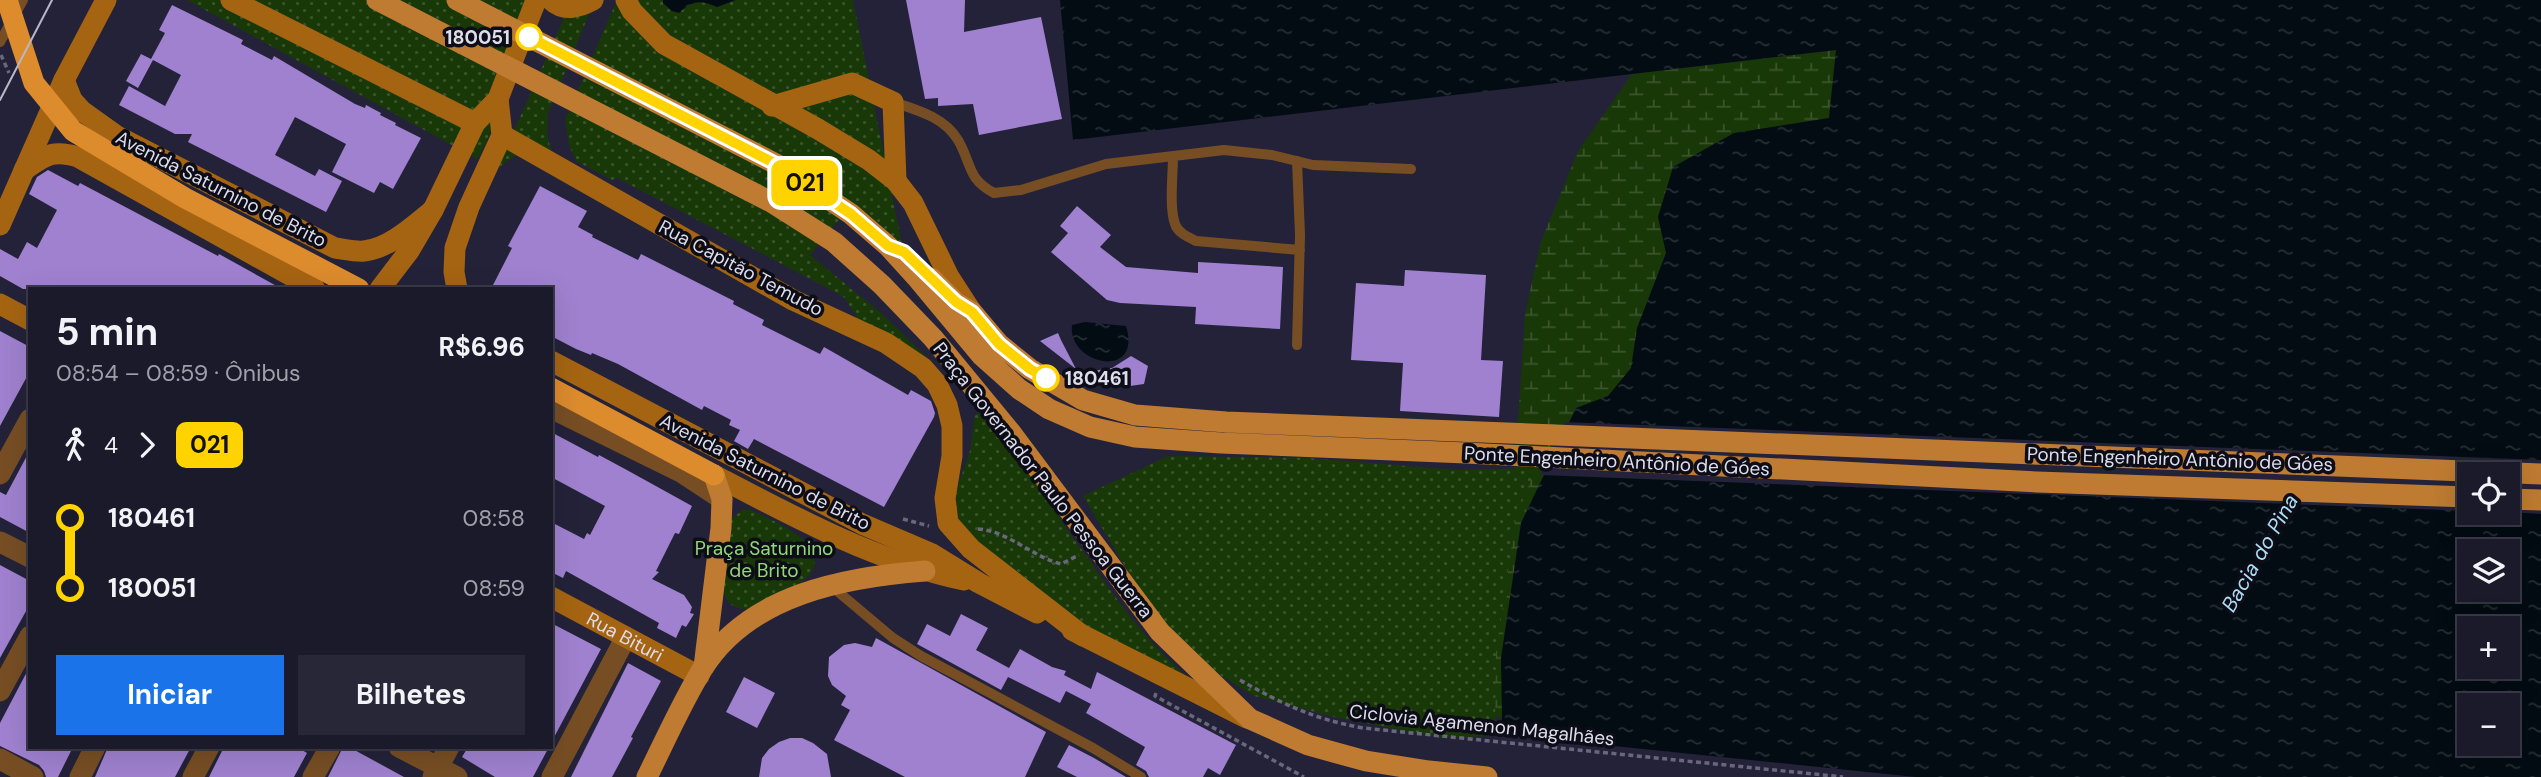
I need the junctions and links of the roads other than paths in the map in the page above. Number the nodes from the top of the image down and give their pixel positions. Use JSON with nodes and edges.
{"nodes":[{"id":1,"x":7,"y":0,"type":"edge"},
{"id":2,"x":23,"y":0,"type":"edge"},
{"id":3,"x":106,"y":0,"type":"edge"},
{"id":4,"x":231,"y":0,"type":"edge"},
{"id":5,"x":377,"y":0,"type":"edge"},
{"id":6,"x":457,"y":0,"type":"edge"},
{"id":7,"x":536,"y":0,"type":"edge"},
{"id":8,"x":551,"y":0,"type":"edge"},
{"id":9,"x":593,"y":0,"type":"edge"},
{"id":10,"x":626,"y":0,"type":"edge"},
{"id":11,"x":0,"y":42,"type":"edge"},
{"id":12,"x":64,"y":80,"type":"junction"},
{"id":13,"x":498,"y":99,"type":"junction"},
{"id":14,"x":893,"y":102,"type":"junction"},
{"id":15,"x":772,"y":106,"type":"junction"},
{"id":16,"x":475,"y":123,"type":"junction"},
{"id":17,"x":502,"y":135,"type":"junction"},
{"id":18,"x":1174,"y":156,"type":"junction"},
{"id":19,"x":1297,"y":161,"type":"junction"},
{"id":20,"x":1411,"y":169,"type":"dead end"},
{"id":21,"x":24,"y":170,"type":"junction"},
{"id":22,"x":896,"y":181,"type":"junction"},
{"id":23,"x":433,"y":210,"type":"junction"},
{"id":24,"x":0,"y":225,"type":"edge"},
{"id":25,"x":888,"y":246,"type":"junction"},
{"id":26,"x":1300,"y":250,"type":"junction"},
{"id":27,"x":456,"y":281,"type":"edge"},
{"id":28,"x":311,"y":287,"type":"edge"},
{"id":29,"x":355,"y":287,"type":"edge"},
{"id":30,"x":382,"y":287,"type":"edge"},
{"id":31,"x":0,"y":304,"type":"edge"},
{"id":32,"x":972,"y":312,"type":"junction"},
{"id":33,"x":28,"y":319,"type":"edge"},
{"id":34,"x":1297,"y":345,"type":"dead end"},
{"id":35,"x":553,"y":362,"type":"edge"},
{"id":36,"x":553,"y":389,"type":"edge"},
{"id":37,"x":553,"y":409,"type":"edge"},
{"id":38,"x":28,"y":423,"type":"edge"},
{"id":39,"x":0,"y":474,"type":"edge"},
{"id":40,"x":2541,"y":474,"type":"edge"},
{"id":41,"x":714,"y":475,"type":"junction"},
{"id":42,"x":2457,"y":497,"type":"edge"},
{"id":43,"x":722,"y":499,"type":"junction"},
{"id":44,"x":2520,"y":499,"type":"edge"},
{"id":45,"x":2541,"y":500,"type":"edge"},
{"id":46,"x":0,"y":542,"type":"edge"},
{"id":47,"x":28,"y":557,"type":"edge"},
{"id":48,"x":925,"y":571,"type":"junction"},
{"id":49,"x":979,"y":583,"type":"junction"},
{"id":50,"x":830,"y":585,"type":"junction"},
{"id":51,"x":553,"y":598,"type":"edge"},
{"id":52,"x":1083,"y":636,"type":"junction"},
{"id":53,"x":626,"y":637,"type":"junction"},
{"id":54,"x":28,"y":640,"type":"edge"},
{"id":55,"x":702,"y":671,"type":"junction"},
{"id":56,"x":0,"y":691,"type":"edge"},
{"id":57,"x":1250,"y":719,"type":"junction"},
{"id":58,"x":94,"y":749,"type":"edge"},
{"id":59,"x":208,"y":749,"type":"edge"},
{"id":60,"x":329,"y":749,"type":"edge"},
{"id":61,"x":402,"y":749,"type":"edge"},
{"id":62,"x":449,"y":749,"type":"edge"},
{"id":63,"x":0,"y":759,"type":"edge"},
{"id":64,"x":443,"y":774,"type":"edge"},
{"id":65,"x":33,"y":777,"type":"edge"},
{"id":66,"x":80,"y":777,"type":"edge"},
{"id":67,"x":193,"y":777,"type":"edge"},
{"id":68,"x":313,"y":777,"type":"edge"},
{"id":69,"x":552,"y":777,"type":"edge"},
{"id":70,"x":647,"y":777,"type":"edge"},
{"id":71,"x":1141,"y":777,"type":"edge"},
{"id":72,"x":1487,"y":777,"type":"edge"}],
"edges":[{"from":1,"to":29,"type":"highway"},
{"from":2,"to":11,"type":"lane"},
{"from":3,"to":12,"type":"main road"},
{"from":4,"to":16,"type":"main road"},
{"from":5,"to":57,"type":"main road","name":"Praça Governador Paulo Pessoa Guerra"},
{"from":6,"to":25,"type":"main road","name":"Ponte Engenheiro Antônio de Góes"},
{"from":7,"to":13,"type":"main road"},
{"from":8,"to":9,"type":"main road"},
{"from":10,"to":15,"type":"main road"},
{"from":12,"to":21,"type":"main road"},
{"from":12,"to":23,"type":"main road","name":"Avenida Saturnino de Brito"},
{"from":13,"to":16,"type":"main road"},
{"from":13,"to":17,"type":"main road"},
{"from":14,"to":15,"type":"main road"},
{"from":14,"to":18,"type":"lane"},
{"from":14,"to":22,"type":"main road"},
{"from":15,"to":22,"type":"main road"},
{"from":16,"to":23,"type":"main road"},
{"from":17,"to":27,"type":"main road"},
{"from":17,"to":52,"type":"main road","name":"Rua Capitão Temudo"},
{"from":18,"to":19,"type":"lane"},
{"from":18,"to":26,"type":"lane"},
{"from":19,"to":20,"type":"lane"},
{"from":19,"to":26,"type":"lane"},
{"from":21,"to":24,"type":"main road"},
{"from":21,"to":28,"type":"main road","name":"Avenida Saturnino de Brito"},
{"from":22,"to":32,"type":"main road"},
{"from":23,"to":30,"type":"main road"},
{"from":25,"to":32,"type":"main road","name":"Ponte Engenheiro Antônio de Góes"},
{"from":25,"to":42,"type":"main road","name":"Ponte Engenheiro Antônio de Góes"},
{"from":26,"to":34,"type":"lane"},
{"from":31,"to":33,"type":"main road"},
{"from":32,"to":40,"type":"main road","name":"Ponte Engenheiro Antônio de Góes"},
{"from":35,"to":49,"type":"main road","name":"Avenida Saturnino de Brito"},
{"from":36,"to":41,"type":"highway"},
{"from":37,"to":43,"type":"street","name":"Avenida Saturnino de Brito"},
{"from":38,"to":39,"type":"street"},
{"from":41,"to":43,"type":"main road"},
{"from":41,"to":48,"type":"main road","name":"Avenida Saturnino de Brito"},
{"from":43,"to":55,"type":"main road"},
{"from":44,"to":45,"type":"main road"},
{"from":46,"to":47,"type":"street"},
{"from":48,"to":49,"type":"main road","name":"Avenida Saturnino de Brito"},
{"from":48,"to":50,"type":"main road"},
{"from":49,"to":52,"type":"main road","name":"Avenida Saturnino de Brito"},
{"from":50,"to":55,"type":"main road"},
{"from":50,"to":71,"type":"lane"},
{"from":51,"to":53,"type":"main road","name":"Rua Bituri"},
{"from":52,"to":57,"type":"main road","name":"Avenida Saturnino de Brito"},
{"from":53,"to":55,"type":"main road","name":"Rua Bituri"},
{"from":53,"to":69,"type":"street"},
{"from":54,"to":56,"type":"street"},
{"from":55,"to":70,"type":"main road"},
{"from":57,"to":72,"type":"main road","name":"Avenida Saturnino de Brito"},
{"from":58,"to":66,"type":"street"},
{"from":59,"to":67,"type":"street"},
{"from":60,"to":68,"type":"street"},
{"from":61,"to":64,"type":"street"},
{"from":62,"to":64,"type":"street"},
{"from":63,"to":65,"type":"street"}]}
